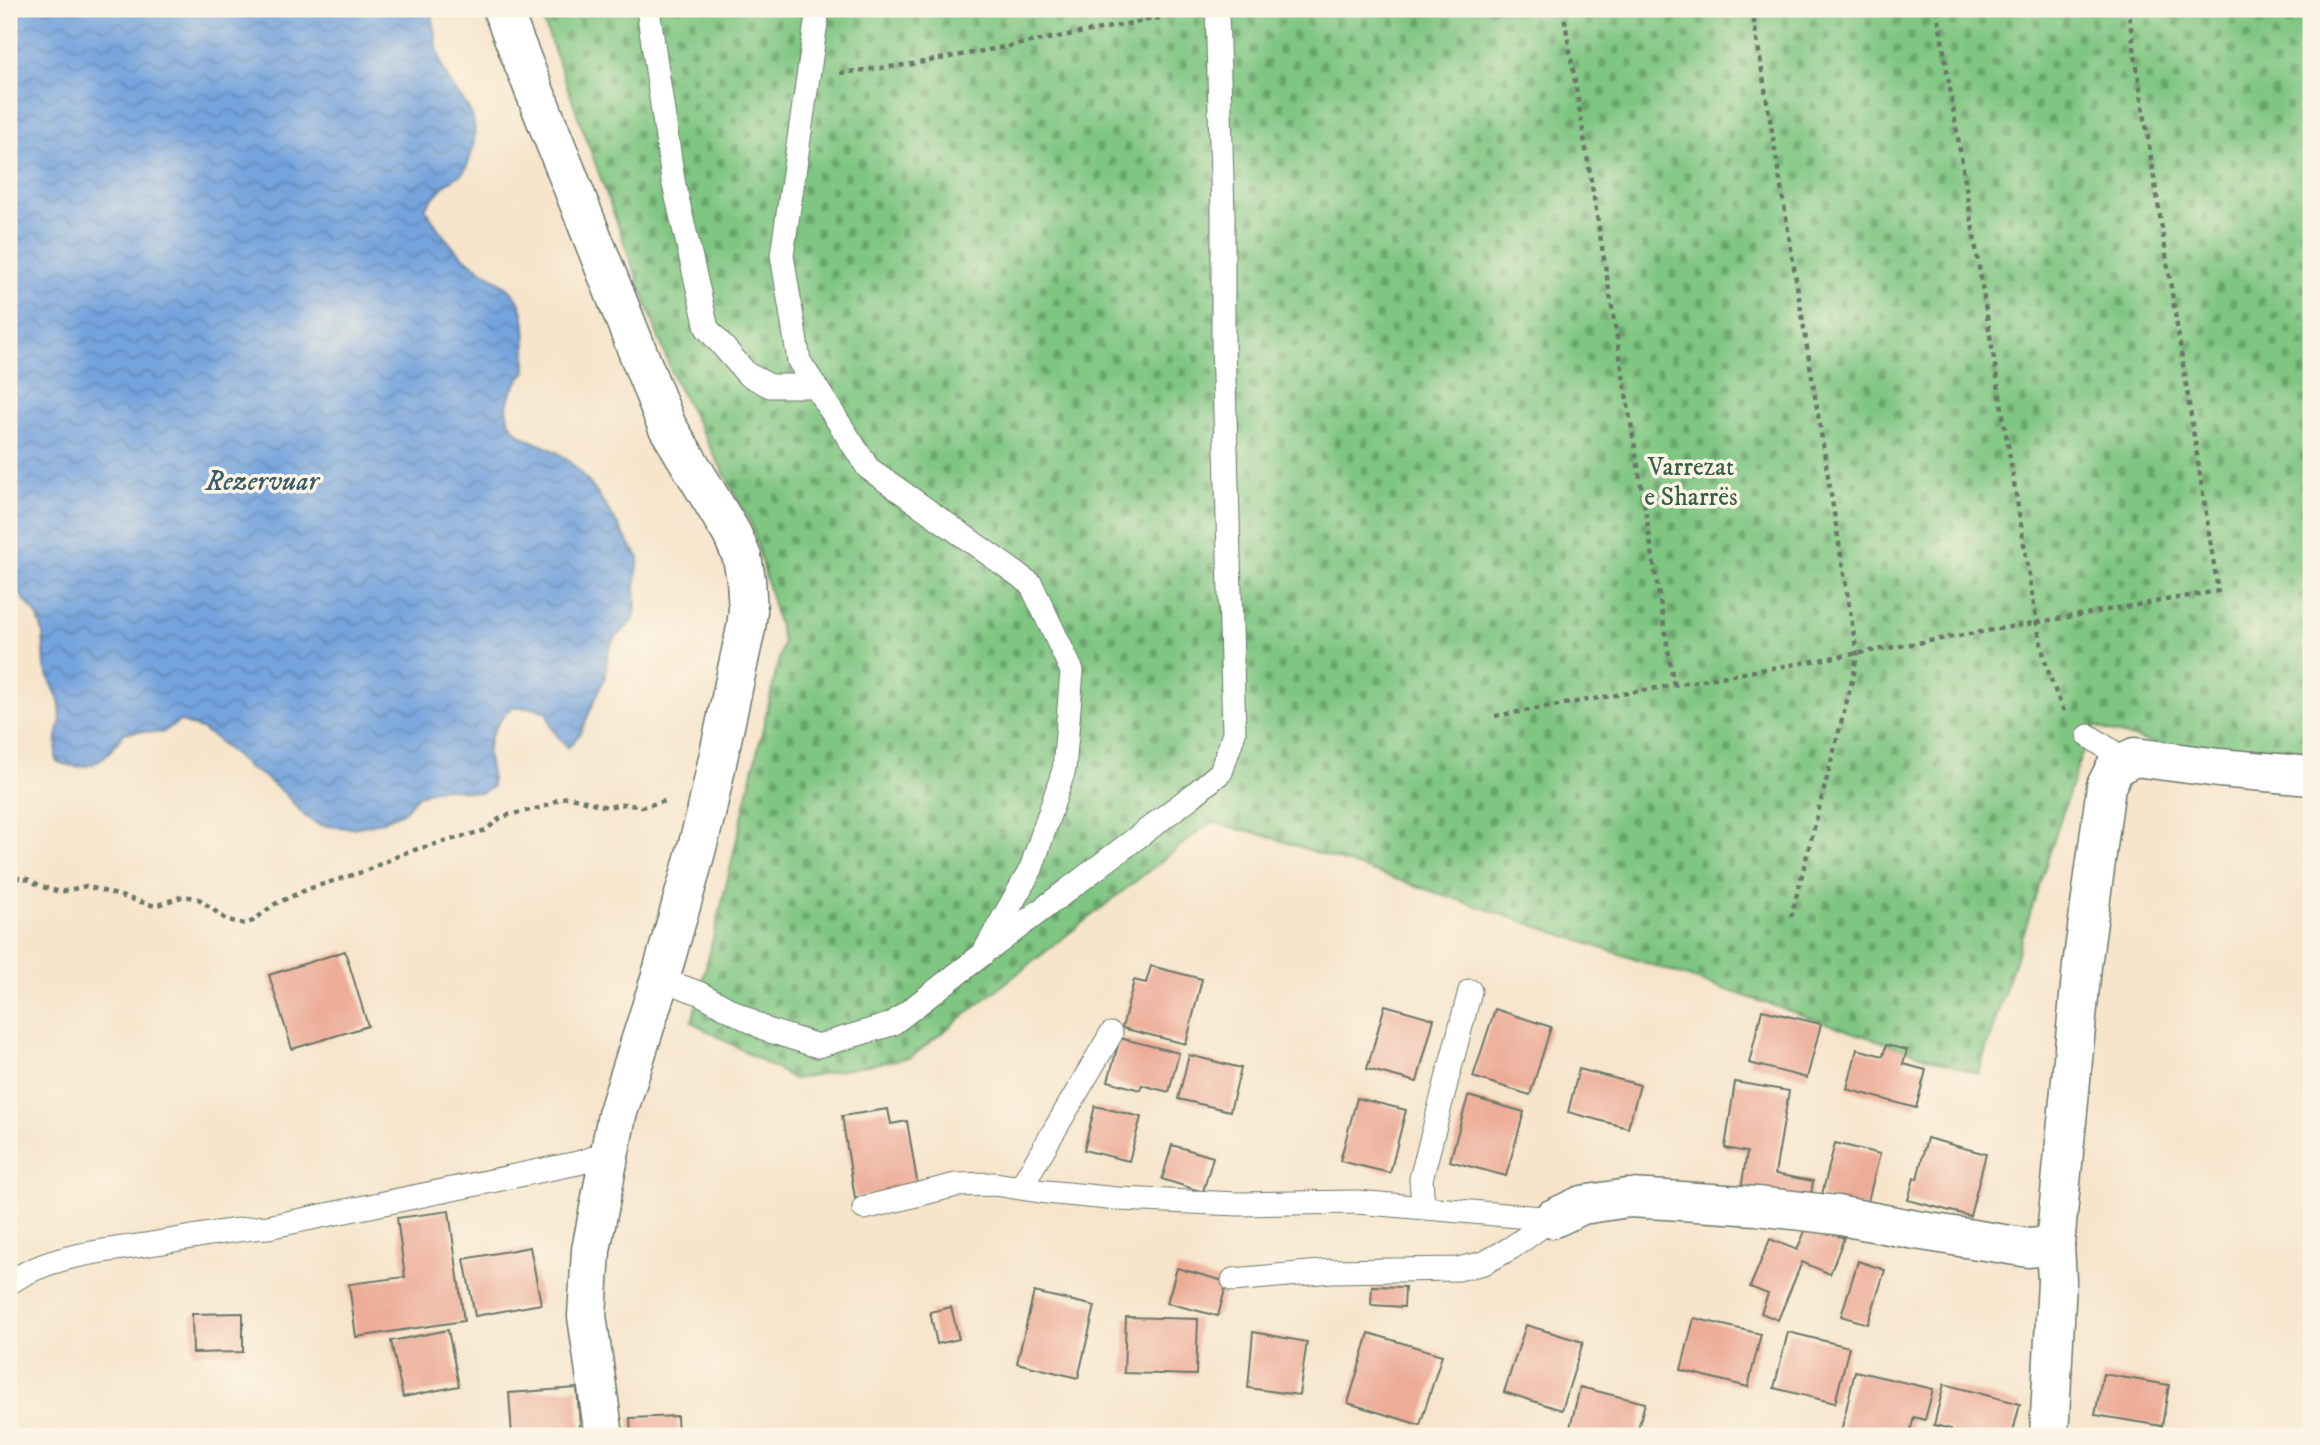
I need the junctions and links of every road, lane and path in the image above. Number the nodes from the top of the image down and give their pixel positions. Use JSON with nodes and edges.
{"nodes":[{"id":1,"x":502,"y":9,"type":"edge"},
{"id":2,"x":648,"y":9,"type":"edge"},
{"id":3,"x":818,"y":9,"type":"edge"},
{"id":4,"x":1563,"y":9,"type":"edge"},
{"id":5,"x":1752,"y":9,"type":"edge"},
{"id":6,"x":1937,"y":9,"type":"edge"},
{"id":7,"x":2128,"y":9,"type":"edge"},
{"id":8,"x":1205,"y":10,"type":"edge"},
{"id":9,"x":808,"y":76,"type":"junction"},
{"id":10,"x":815,"y":386,"type":"junction"},
{"id":11,"x":2037,"y":624,"type":"junction"},
{"id":12,"x":1857,"y":654,"type":"junction"},
{"id":13,"x":1674,"y":686,"type":"junction"},
{"id":14,"x":1495,"y":716,"type":"dead end"},
{"id":15,"x":2089,"y":736,"type":"joint"},
{"id":16,"x":2125,"y":760,"type":"junction"},
{"id":17,"x":2311,"y":776,"type":"edge"},
{"id":18,"x":706,"y":814,"type":"junction"},
{"id":19,"x":9,"y":878,"type":"edge"},
{"id":20,"x":1791,"y":917,"type":"dead end"},
{"id":21,"x":983,"y":954,"type":"junction"},
{"id":22,"x":660,"y":979,"type":"junction"},
{"id":23,"x":1471,"y":991,"type":"dead end"},
{"id":24,"x":1111,"y":1034,"type":"dead end"},
{"id":25,"x":609,"y":1153,"type":"junction"},
{"id":26,"x":1021,"y":1187,"type":"junction"},
{"id":27,"x":1423,"y":1206,"type":"junction"},
{"id":28,"x":864,"y":1208,"type":"dead end"},
{"id":29,"x":1552,"y":1219,"type":"junction"},
{"id":30,"x":2055,"y":1245,"type":"junction"},
{"id":31,"x":1233,"y":1280,"type":"dead end"},
{"id":32,"x":9,"y":1283,"type":"edge"},
{"id":33,"x":604,"y":1436,"type":"edge"},
{"id":34,"x":2049,"y":1436,"type":"edge"}],
"edges":[{"from":1,"to":18,"type":"street"},
{"from":2,"to":10,"type":"lane"},
{"from":3,"to":9,"type":"lane"},
{"from":4,"to":13,"type":"path"},
{"from":5,"to":12,"type":"path"},
{"from":6,"to":11,"type":"path"},
{"from":7,"to":11,"type":"path"},
{"from":8,"to":9,"type":"path"},
{"from":8,"to":21,"type":"lane"},
{"from":9,"to":10,"type":"lane"},
{"from":10,"to":21,"type":"lane"},
{"from":11,"to":12,"type":"path"},
{"from":11,"to":15,"type":"path"},
{"from":12,"to":13,"type":"path"},
{"from":12,"to":20,"type":"path"},
{"from":13,"to":14,"type":"path"},
{"from":15,"to":16,"type":"lane"},
{"from":16,"to":17,"type":"street"},
{"from":16,"to":30,"type":"street"},
{"from":18,"to":19,"type":"path"},
{"from":18,"to":22,"type":"street"},
{"from":21,"to":22,"type":"lane"},
{"from":22,"to":25,"type":"street"},
{"from":23,"to":27,"type":"lane"},
{"from":24,"to":26,"type":"lane"},
{"from":25,"to":32,"type":"lane"},
{"from":25,"to":33,"type":"street"},
{"from":26,"to":27,"type":"lane"},
{"from":26,"to":28,"type":"lane"},
{"from":27,"to":29,"type":"lane"},
{"from":29,"to":30,"type":"street"},
{"from":29,"to":31,"type":"lane"},
{"from":30,"to":34,"type":"street"}]}
